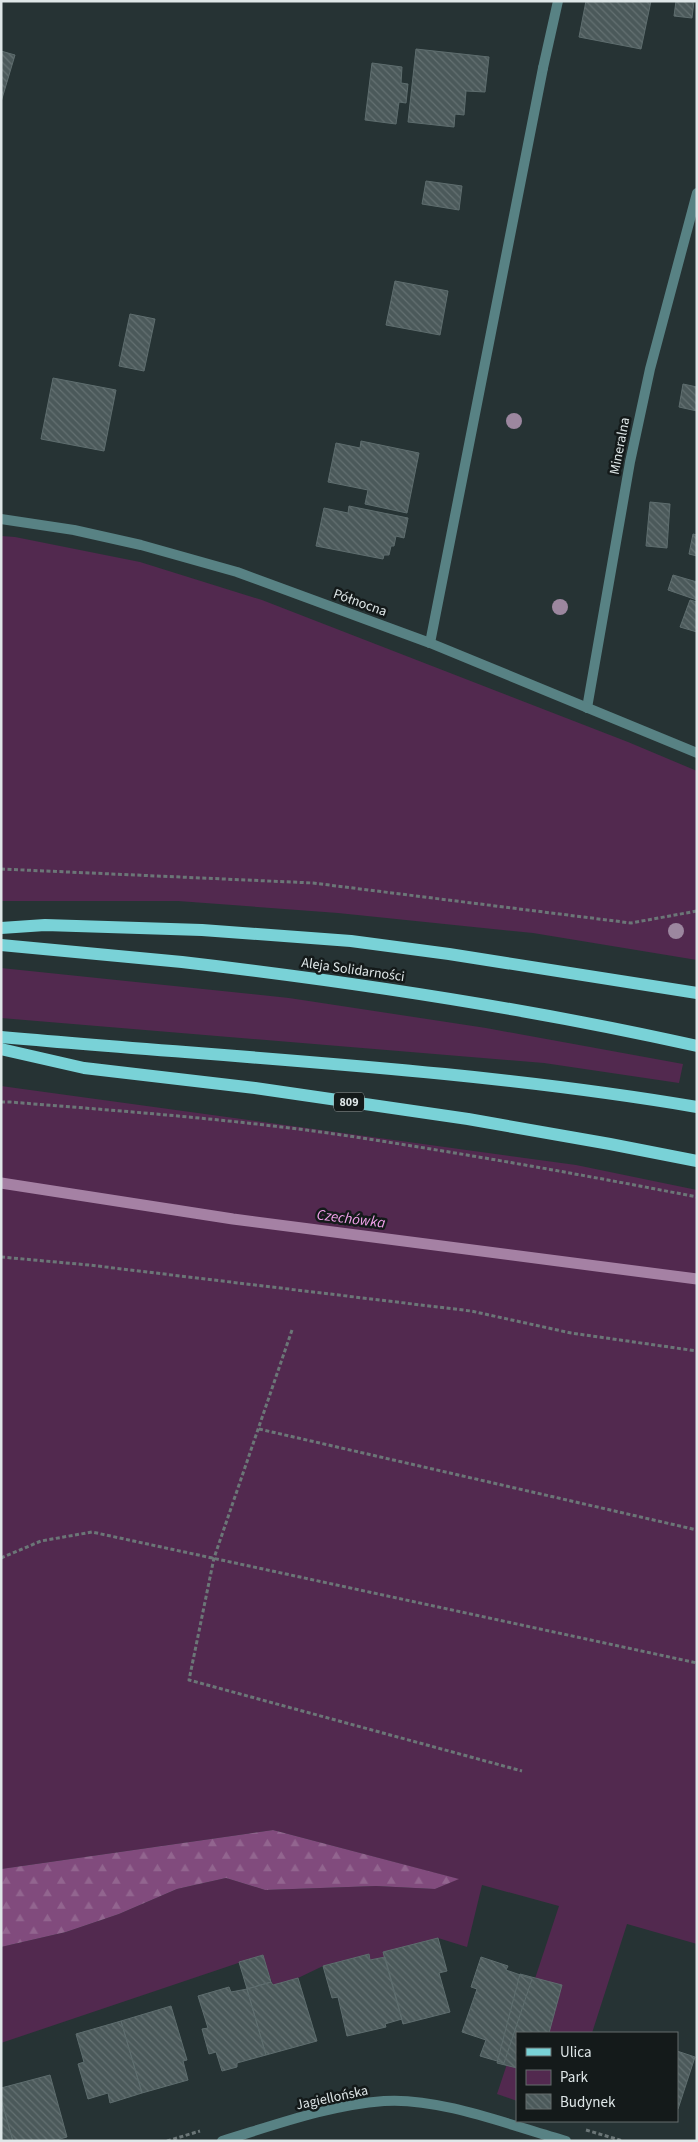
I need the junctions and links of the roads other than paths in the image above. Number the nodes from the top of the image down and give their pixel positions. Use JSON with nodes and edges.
{"nodes":[{"id":1,"x":558,"y":1,"type":"edge"},
{"id":2,"x":697,"y":193,"type":"edge"},
{"id":3,"x":1,"y":519,"type":"edge"},
{"id":4,"x":430,"y":644,"type":"junction"},
{"id":5,"x":587,"y":708,"type":"junction"},
{"id":6,"x":697,"y":753,"type":"edge"},
{"id":7,"x":1,"y":928,"type":"edge"},
{"id":8,"x":1,"y":944,"type":"edge"},
{"id":9,"x":697,"y":993,"type":"edge"},
{"id":10,"x":1,"y":1037,"type":"edge"},
{"id":11,"x":697,"y":1046,"type":"edge"},
{"id":12,"x":1,"y":1049,"type":"edge"},
{"id":13,"x":697,"y":1107,"type":"edge"},
{"id":14,"x":697,"y":1161,"type":"edge"},
{"id":15,"x":222,"y":2141,"type":"edge"},
{"id":16,"x":566,"y":2141,"type":"edge"}],
"edges":[{"from":1,"to":4,"type":"street"},
{"from":2,"to":5,"type":"street","name":"Mineralna"},
{"from":3,"to":4,"type":"street","name":"Północna"},
{"from":4,"to":5,"type":"street","name":"Północna"},
{"from":5,"to":6,"type":"street","name":"Północna"},
{"from":7,"to":9,"type":"main road"},
{"from":8,"to":11,"type":"main road","name":"Aleja Solidarności"},
{"from":10,"to":13,"type":"main road"},
{"from":12,"to":14,"type":"main road","number":"809"},
{"from":15,"to":16,"type":"street","name":"Jagiellońska"}]}
